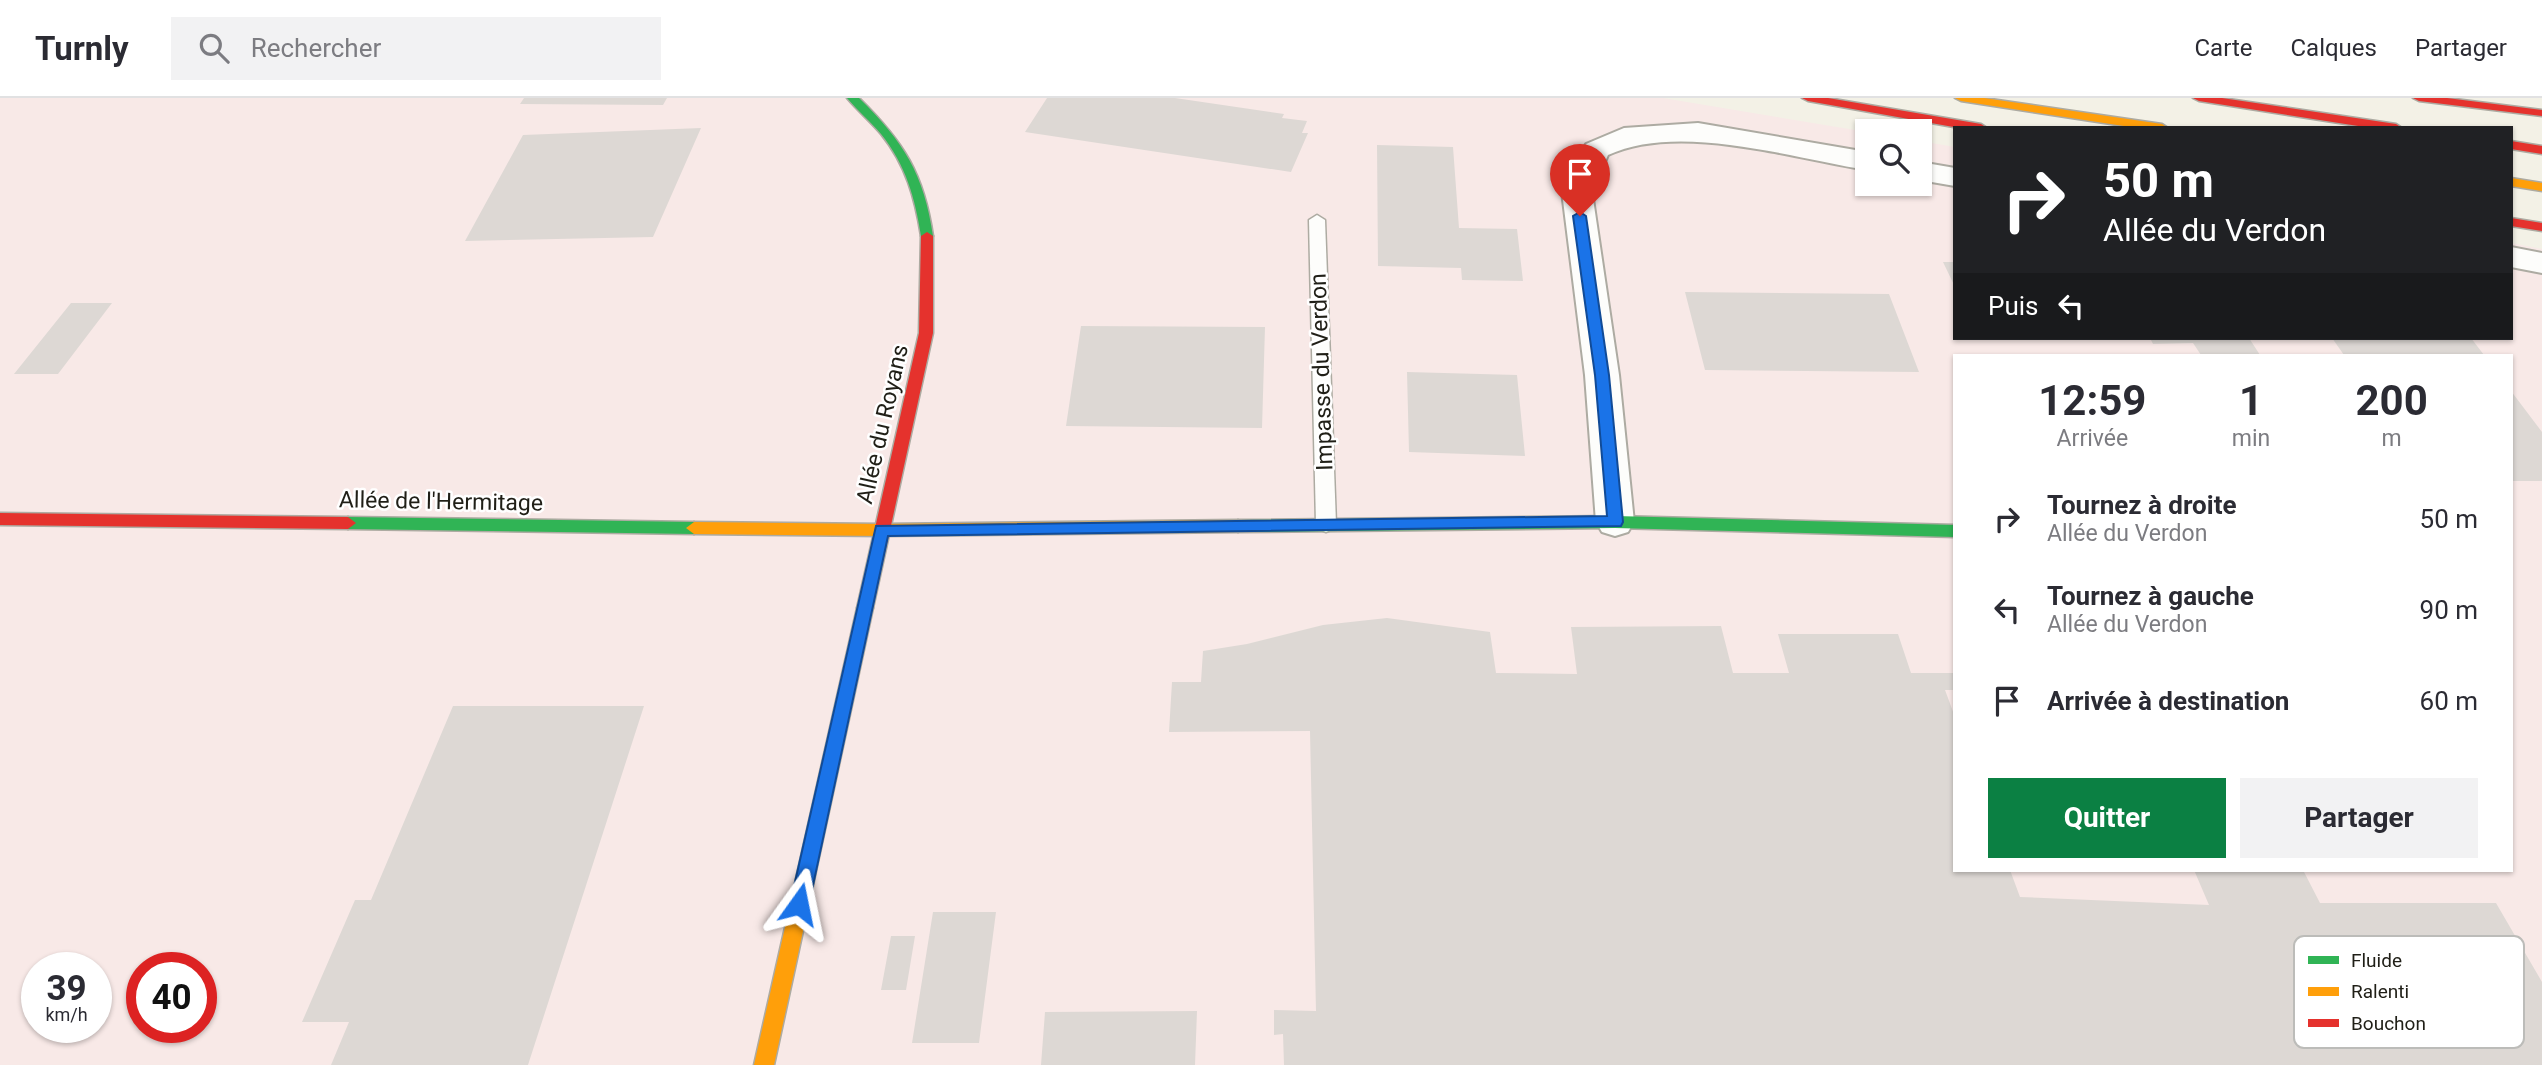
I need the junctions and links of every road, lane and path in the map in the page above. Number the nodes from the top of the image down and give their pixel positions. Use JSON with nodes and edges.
{"nodes":[{"id":1,"x":853,"y":98,"type":"edge"},
{"id":2,"x":1808,"y":98,"type":"edge"},
{"id":3,"x":1961,"y":98,"type":"edge"},
{"id":4,"x":2199,"y":98,"type":"edge"},
{"id":5,"x":2419,"y":98,"type":"edge"},
{"id":6,"x":2542,"y":113,"type":"edge"},
{"id":7,"x":1969,"y":126,"type":"edge"},
{"id":8,"x":2149,"y":126,"type":"edge"},
{"id":9,"x":2383,"y":126,"type":"edge"},
{"id":10,"x":2513,"y":145,"type":"edge"},
{"id":11,"x":2542,"y":150,"type":"edge"},
{"id":12,"x":1855,"y":159,"type":"edge"},
{"id":13,"x":1932,"y":172,"type":"edge"},
{"id":14,"x":1953,"y":177,"type":"edge"},
{"id":15,"x":2513,"y":182,"type":"edge"},
{"id":16,"x":2542,"y":187,"type":"edge"},
{"id":17,"x":1317,"y":220,"type":"dead end"},
{"id":18,"x":2513,"y":222,"type":"edge"},
{"id":19,"x":2542,"y":228,"type":"edge"},
{"id":20,"x":2513,"y":257,"type":"edge"},
{"id":21,"x":2542,"y":263,"type":"edge"},
{"id":22,"x":0,"y":519,"type":"edge"},
{"id":23,"x":1615,"y":522,"type":"junction"},
{"id":24,"x":1325,"y":524,"type":"junction"},
{"id":25,"x":882,"y":530,"type":"junction"},
{"id":26,"x":1953,"y":531,"type":"edge"},
{"id":27,"x":764,"y":1065,"type":"edge"}],
"edges":[{"from":1,"to":25,"type":"main road","name":"Allée du Royans"},
{"from":2,"to":7,"type":"main road"},
{"from":3,"to":8,"type":"main road"},
{"from":4,"to":9,"type":"main road"},
{"from":5,"to":6,"type":"main road"},
{"from":10,"to":11,"type":"main road"},
{"from":12,"to":23,"type":"street"},
{"from":13,"to":14,"type":"street"},
{"from":15,"to":16,"type":"main road"},
{"from":17,"to":24,"type":"lane","name":"Impasse du Verdon"},
{"from":18,"to":19,"type":"main road"},
{"from":20,"to":21,"type":"street"},
{"from":22,"to":25,"type":"main road","name":"Allée de l'Hermitage"},
{"from":23,"to":24,"type":"main road","name":"Allée de l'Hermitage"},
{"from":23,"to":26,"type":"main road","name":"Allée de l'Hermitage"},
{"from":24,"to":25,"type":"main road","name":"Allée de l'Hermitage"},
{"from":25,"to":27,"type":"main road","name":"Allée du Royans"}]}
